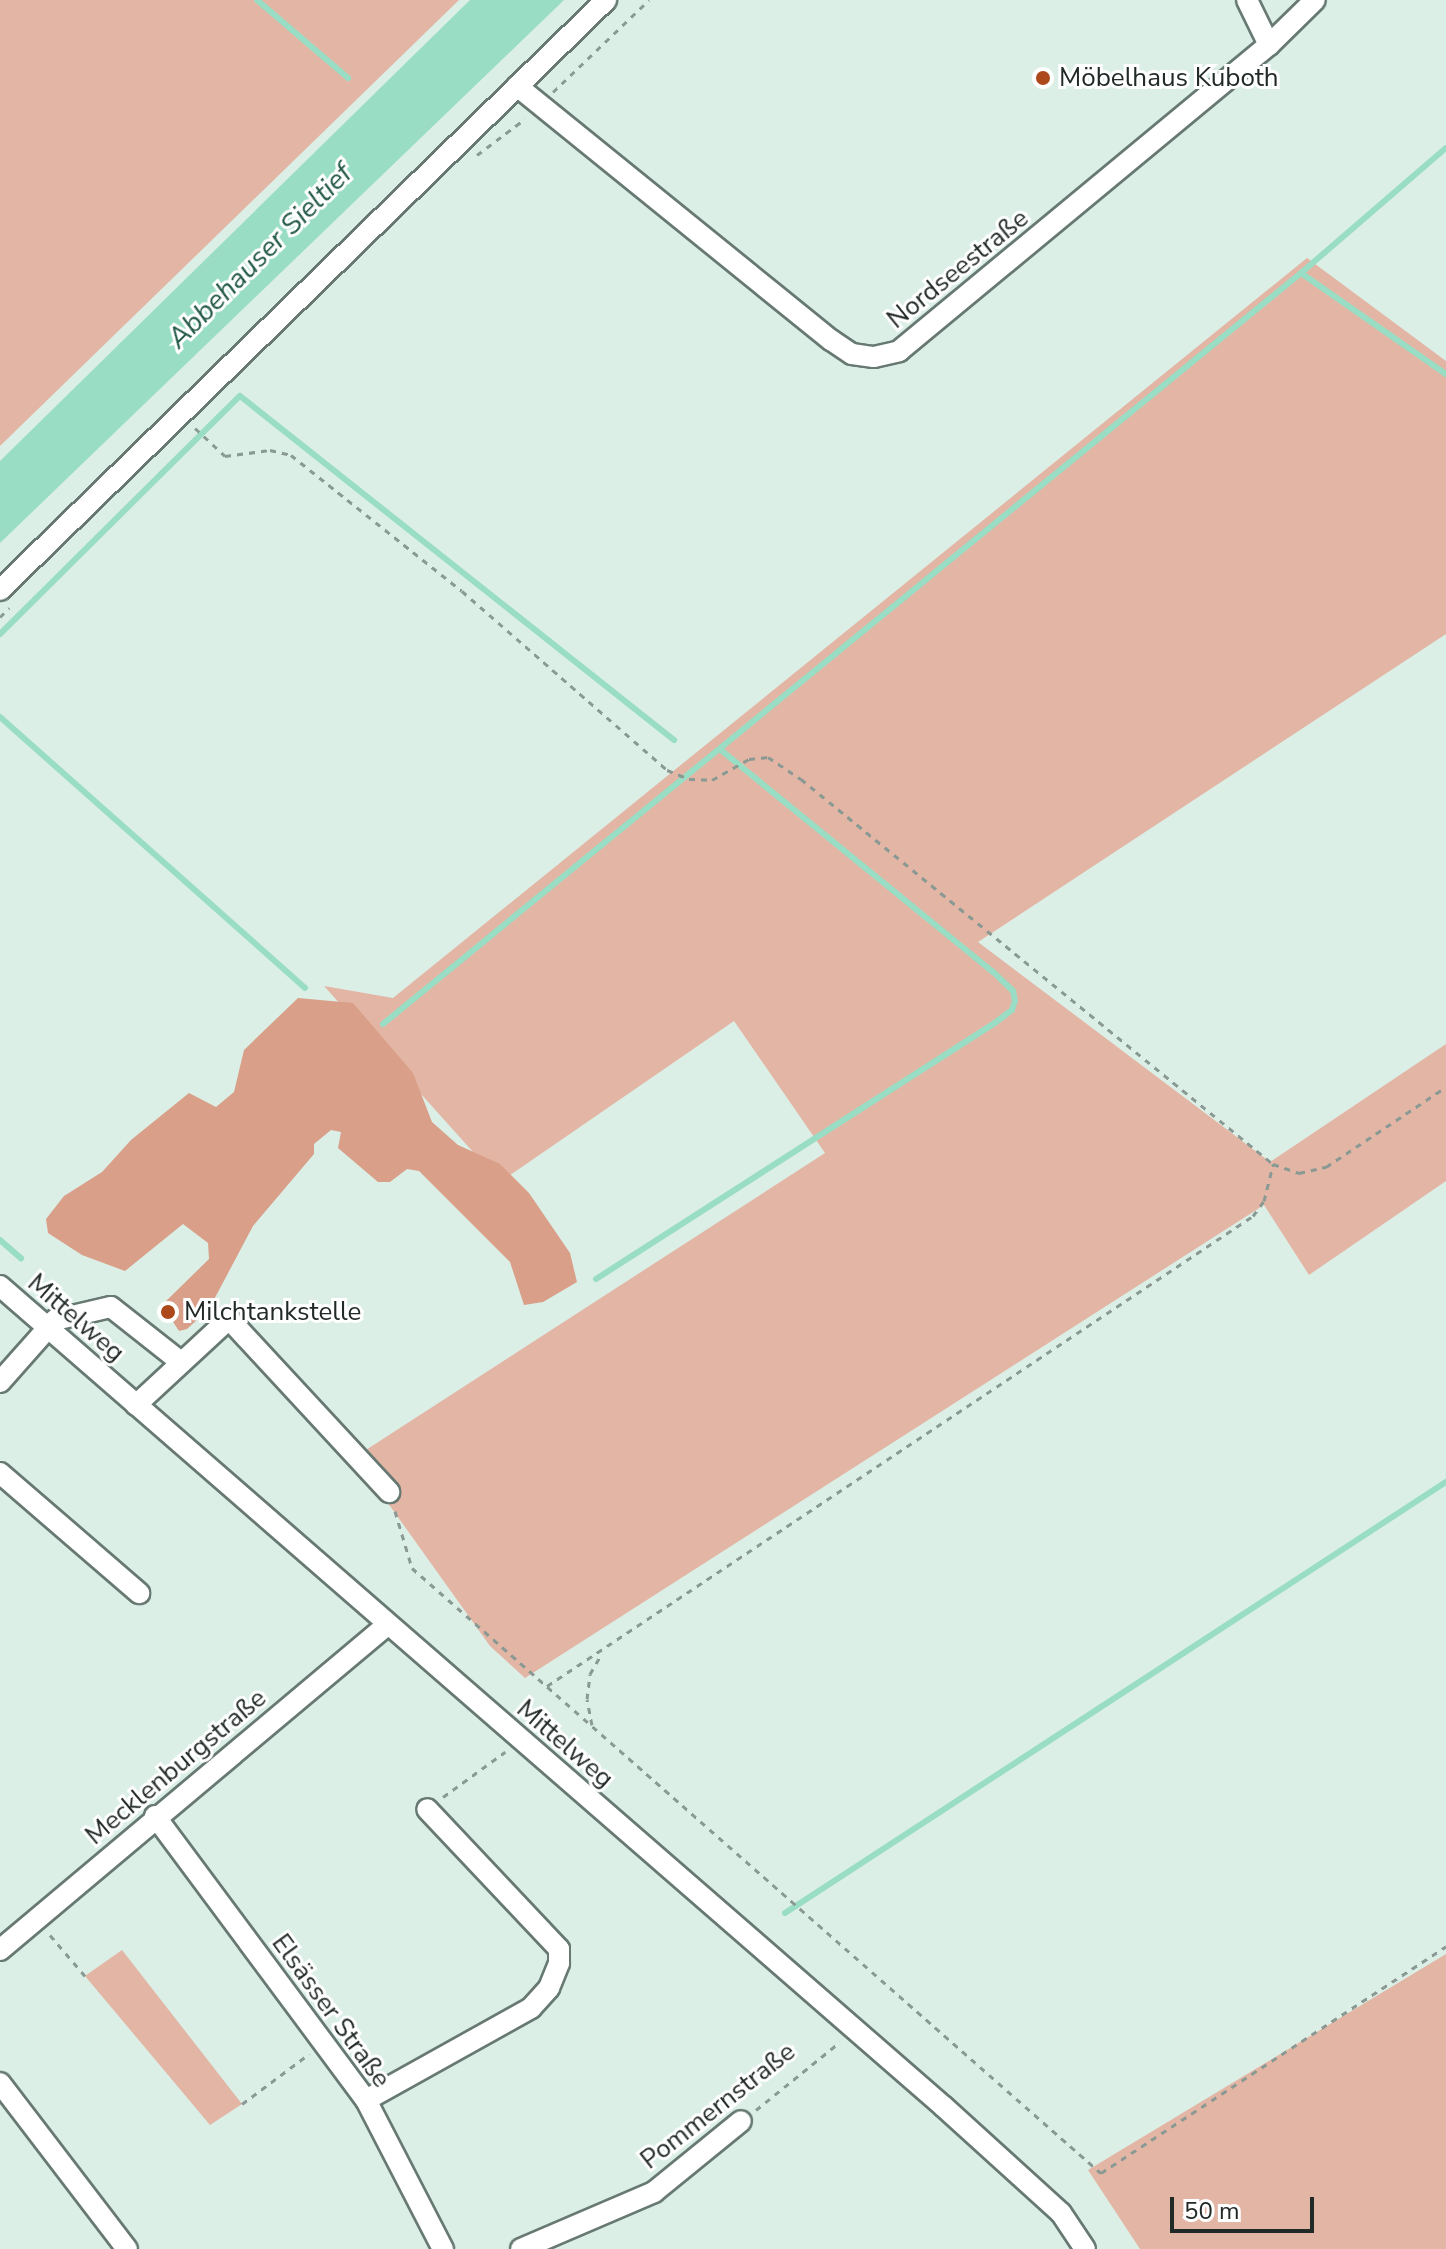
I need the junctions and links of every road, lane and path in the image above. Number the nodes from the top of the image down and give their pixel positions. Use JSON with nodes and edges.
{"nodes":[{"id":1,"x":606,"y":0,"type":"edge"},
{"id":2,"x":649,"y":0,"type":"edge"},
{"id":3,"x":1247,"y":0,"type":"edge"},
{"id":4,"x":1315,"y":0,"type":"edge"},
{"id":5,"x":1269,"y":45,"type":"junction"},
{"id":6,"x":517,"y":86,"type":"junction"},
{"id":7,"x":538,"y":107,"type":"junction"},
{"id":8,"x":516,"y":128,"type":"dead end"},
{"id":9,"x":209,"y":442,"type":"dead end"},
{"id":10,"x":0,"y":590,"type":"edge"},
{"id":11,"x":1446,"y":1087,"type":"edge"},
{"id":12,"x":1273,"y":1164,"type":"junction"},
{"id":13,"x":0,"y":1286,"type":"edge"},
{"id":14,"x":48,"y":1327,"type":"junction"},
{"id":15,"x":181,"y":1362,"type":"junction"},
{"id":16,"x":0,"y":1382,"type":"edge"},
{"id":17,"x":136,"y":1405,"type":"junction"},
{"id":18,"x":0,"y":1473,"type":"edge"},
{"id":19,"x":389,"y":1492,"type":"joint"},
{"id":20,"x":139,"y":1593,"type":"dead end"},
{"id":21,"x":387,"y":1625,"type":"junction"},
{"id":22,"x":603,"y":1649,"type":"junction"},
{"id":23,"x":547,"y":1686,"type":"junction"},
{"id":24,"x":593,"y":1727,"type":"junction"},
{"id":25,"x":522,"y":1740,"type":"junction"},
{"id":26,"x":427,"y":1809,"type":"joint"},
{"id":27,"x":155,"y":1816,"type":"junction"},
{"id":28,"x":38,"y":1920,"type":"junction"},
{"id":29,"x":1446,"y":1946,"type":"edge"},
{"id":30,"x":0,"y":1950,"type":"edge"},
{"id":31,"x":85,"y":1976,"type":"dead end"},
{"id":32,"x":853,"y":2032,"type":"junction"},
{"id":33,"x":324,"y":2043,"type":"junction"},
{"id":34,"x":0,"y":2083,"type":"edge"},
{"id":35,"x":366,"y":2100,"type":"junction"},
{"id":36,"x":242,"y":2104,"type":"dead end"},
{"id":37,"x":741,"y":2121,"type":"joint"},
{"id":38,"x":127,"y":2249,"type":"edge"},
{"id":39,"x":443,"y":2249,"type":"edge"},
{"id":40,"x":521,"y":2249,"type":"edge"},
{"id":41,"x":1085,"y":2249,"type":"edge"}],
"edges":[{"from":1,"to":6,"type":"street"},
{"from":2,"to":7,"type":"path"},
{"from":3,"to":5,"type":"street"},
{"from":4,"to":5,"type":"street","name":"Nordseestraße"},
{"from":5,"to":7,"type":"street","name":"Nordseestraße"},
{"from":6,"to":7,"type":"street","name":"Nordseestraße"},
{"from":6,"to":10,"type":"street"},
{"from":7,"to":8,"type":"path"},
{"from":9,"to":12,"type":"path"},
{"from":11,"to":12,"type":"path"},
{"from":12,"to":22,"type":"path"},
{"from":13,"to":14,"type":"street","name":"Mittelweg"},
{"from":14,"to":15,"type":"street"},
{"from":14,"to":16,"type":"street"},
{"from":14,"to":17,"type":"street","name":"Mittelweg"},
{"from":15,"to":17,"type":"street"},
{"from":15,"to":19,"type":"street"},
{"from":17,"to":21,"type":"street","name":"Mittelweg"},
{"from":18,"to":20,"type":"street"},
{"from":19,"to":23,"type":"path"},
{"from":21,"to":25,"type":"street","name":"Mittelweg"},
{"from":21,"to":27,"type":"street","name":"Mecklenburgstraße"},
{"from":22,"to":23,"type":"path"},
{"from":22,"to":24,"type":"path"},
{"from":23,"to":24,"type":"path"},
{"from":24,"to":29,"type":"path"},
{"from":25,"to":26,"type":"path"},
{"from":25,"to":32,"type":"street","name":"Mittelweg"},
{"from":26,"to":35,"type":"street"},
{"from":27,"to":28,"type":"street","name":"Mecklenburgstraße"},
{"from":27,"to":33,"type":"street","name":"Elsässer Straße"},
{"from":28,"to":30,"type":"street","name":"Mecklenburgstraße"},
{"from":28,"to":31,"type":"path"},
{"from":32,"to":37,"type":"path","name":"Pommernstraße"},
{"from":32,"to":41,"type":"street","name":"Mittelweg"},
{"from":33,"to":35,"type":"street","name":"Elsässer Straße"},
{"from":33,"to":36,"type":"path"},
{"from":34,"to":38,"type":"street"},
{"from":35,"to":39,"type":"street","name":"Elsässer Straße"},
{"from":37,"to":40,"type":"street","name":"Pommernstraße"}]}
